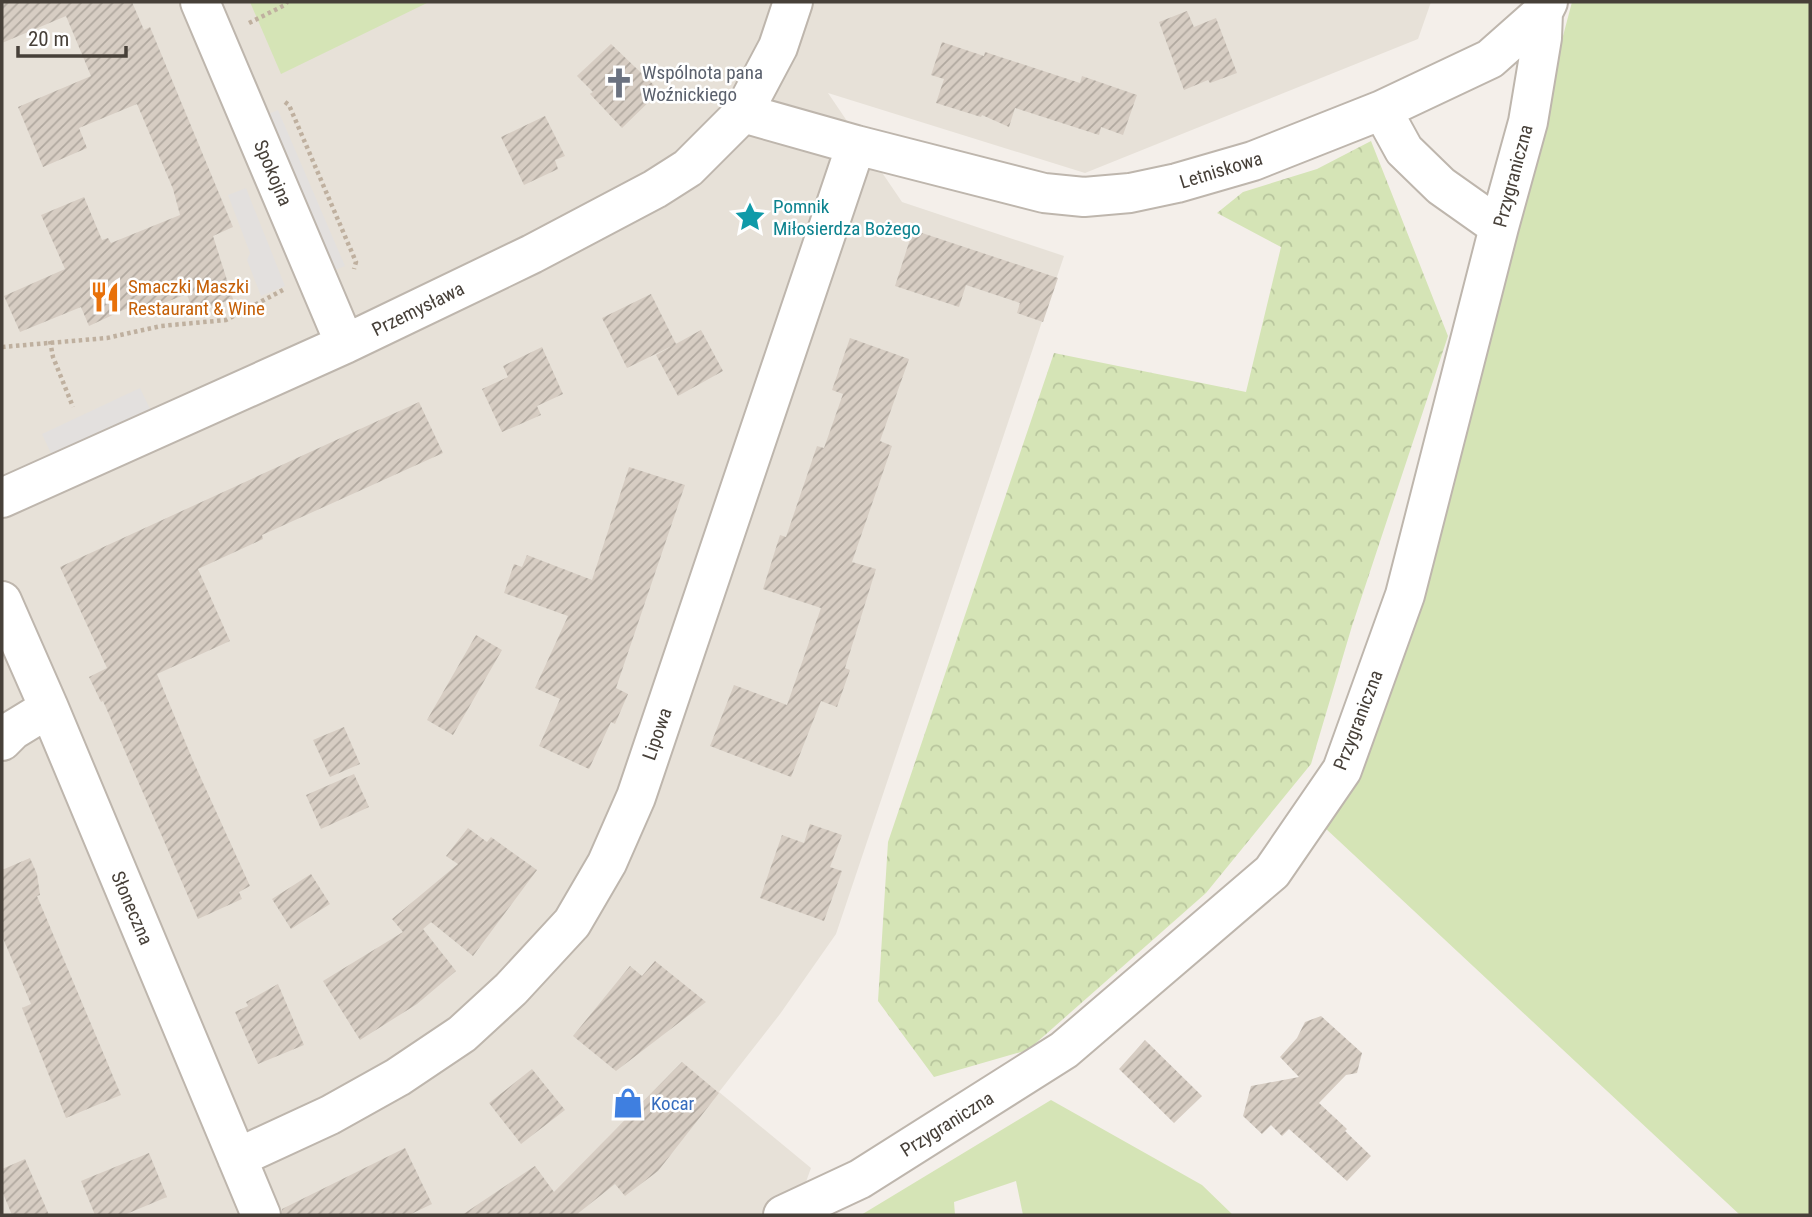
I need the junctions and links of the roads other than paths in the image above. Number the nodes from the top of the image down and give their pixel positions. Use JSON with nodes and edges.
{"nodes":[{"id":1,"x":200,"y":2,"type":"edge"},
{"id":2,"x":793,"y":2,"type":"edge"},
{"id":3,"x":1545,"y":7,"type":"edge"},
{"id":4,"x":1382,"y":110,"type":"junction"},
{"id":5,"x":743,"y":113,"type":"junction"},
{"id":6,"x":856,"y":145,"type":"junction"},
{"id":7,"x":1499,"y":227,"type":"junction"},
{"id":8,"x":345,"y":344,"type":"junction"},
{"id":9,"x":2,"y":498,"type":"edge"},
{"id":10,"x":2,"y":601,"type":"edge"},
{"id":11,"x":49,"y":708,"type":"junction"},
{"id":12,"x":2,"y":741,"type":"edge"},
{"id":13,"x":237,"y":1158,"type":"junction"},
{"id":14,"x":261,"y":1215,"type":"edge"},
{"id":15,"x":783,"y":1215,"type":"edge"}],
"edges":[{"from":1,"to":8,"type":"street","name":"Spokojna"},
{"from":2,"to":5,"type":"street","name":"Przemysława"},
{"from":3,"to":4,"type":"street","name":"Letniskowa"},
{"from":3,"to":7,"type":"street","name":"Przygraniczna"},
{"from":4,"to":6,"type":"street","name":"Letniskowa"},
{"from":4,"to":7,"type":"street"},
{"from":5,"to":6,"type":"street","name":"Letniskowa"},
{"from":5,"to":8,"type":"street","name":"Przemysława"},
{"from":6,"to":13,"type":"street","name":"Lipowa"},
{"from":7,"to":15,"type":"street","name":"Przygraniczna"},
{"from":8,"to":9,"type":"street","name":"Przemysława"},
{"from":10,"to":11,"type":"street","name":"Słoneczna"},
{"from":11,"to":12,"type":"street"},
{"from":11,"to":13,"type":"street","name":"Słoneczna"},
{"from":13,"to":14,"type":"street","name":"Słoneczna"}]}
